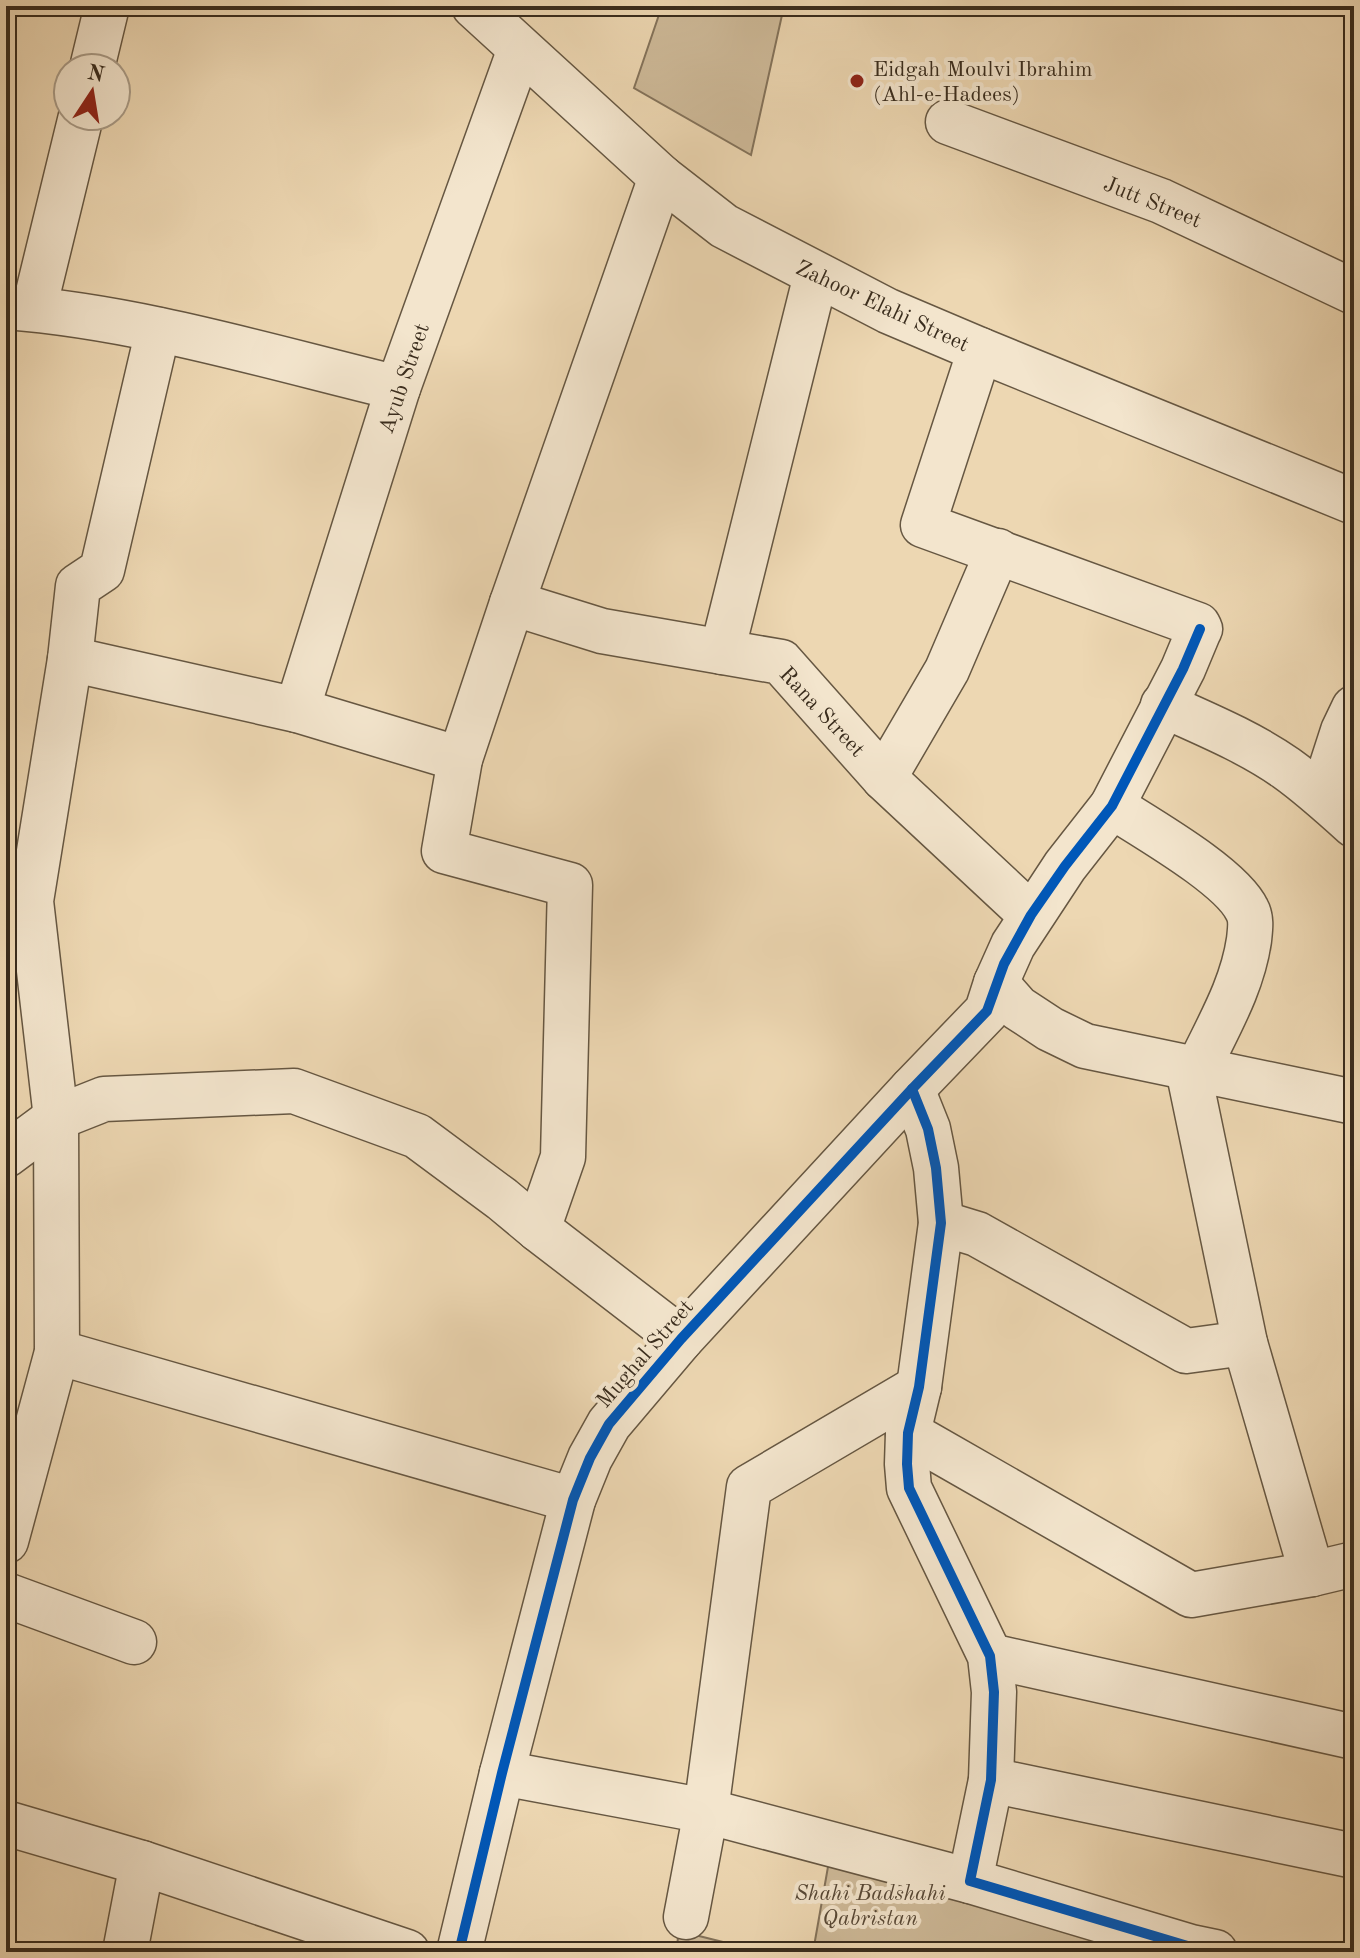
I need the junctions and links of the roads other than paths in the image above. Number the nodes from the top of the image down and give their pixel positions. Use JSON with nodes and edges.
{"nodes":[{"id":1,"x":107,"y":6,"type":"edge"},
{"id":2,"x":474,"y":6,"type":"edge"},
{"id":3,"x":520,"y":49,"type":"junction"},
{"id":4,"x":96,"y":52,"type":"edge"},
{"id":5,"x":948,"y":122,"type":"dead end"},
{"id":6,"x":76,"y":132,"type":"edge"},
{"id":7,"x":661,"y":177,"type":"junction"},
{"id":8,"x":816,"y":275,"type":"junction"},
{"id":9,"x":1354,"y":292,"type":"edge"},
{"id":10,"x":20,"y":308,"type":"edge"},
{"id":11,"x":158,"y":330,"type":"junction"},
{"id":12,"x":980,"y":350,"type":"junction"},
{"id":13,"x":398,"y":388,"type":"junction"},
{"id":14,"x":1354,"y":502,"type":"edge"},
{"id":15,"x":998,"y":551,"type":"junction"},
{"id":16,"x":512,"y":603,"type":"junction"},
{"id":17,"x":722,"y":652,"type":"junction"},
{"id":18,"x":70,"y":659,"type":"junction"},
{"id":19,"x":1163,"y":705,"type":"junction"},
{"id":20,"x":297,"y":710,"type":"junction"},
{"id":21,"x":1350,"y":725,"type":"edge"},
{"id":22,"x":460,"y":759,"type":"junction"},
{"id":23,"x":884,"y":778,"type":"junction"},
{"id":24,"x":1322,"y":796,"type":"junction"},
{"id":25,"x":1112,"y":806,"type":"junction"},
{"id":26,"x":1354,"y":825,"type":"edge"},
{"id":27,"x":1031,"y":915,"type":"junction"},
{"id":28,"x":992,"y":997,"type":"junction"},
{"id":29,"x":1193,"y":1070,"type":"junction"},
{"id":30,"x":912,"y":1089,"type":"junction"},
{"id":31,"x":1354,"y":1102,"type":"edge"},
{"id":32,"x":56,"y":1118,"type":"junction"},
{"id":33,"x":6,"y":1155,"type":"edge"},
{"id":34,"x":941,"y":1223,"type":"junction"},
{"id":35,"x":538,"y":1229,"type":"junction"},
{"id":36,"x":681,"y":1339,"type":"junction"},
{"id":37,"x":1245,"y":1343,"type":"junction"},
{"id":38,"x":57,"y":1352,"type":"junction"},
{"id":39,"x":919,"y":1387,"type":"junction"},
{"id":40,"x":908,"y":1433,"type":"junction"},
{"id":41,"x":573,"y":1500,"type":"junction"},
{"id":42,"x":6,"y":1541,"type":"edge"},
{"id":43,"x":1354,"y":1564,"type":"edge"},
{"id":44,"x":1312,"y":1574,"type":"junction"},
{"id":45,"x":6,"y":1595,"type":"edge"},
{"id":46,"x":134,"y":1642,"type":"dead end"},
{"id":47,"x":990,"y":1656,"type":"junction"},
{"id":48,"x":1354,"y":1737,"type":"edge"},
{"id":49,"x":502,"y":1773,"type":"junction"},
{"id":50,"x":991,"y":1780,"type":"junction"},
{"id":51,"x":706,"y":1811,"type":"junction"},
{"id":52,"x":6,"y":1823,"type":"edge"},
{"id":53,"x":1354,"y":1856,"type":"edge"},
{"id":54,"x":142,"y":1863,"type":"junction"},
{"id":55,"x":970,"y":1881,"type":"junction"},
{"id":56,"x":686,"y":1917,"type":"dead end"},
{"id":57,"x":125,"y":1952,"type":"edge"},
{"id":58,"x":407,"y":1952,"type":"edge"},
{"id":59,"x":459,"y":1952,"type":"edge"},
{"id":60,"x":1215,"y":1952,"type":"edge"}],
"edges":[{"from":1,"to":4,"type":"street"},
{"from":2,"to":3,"type":"street","name":"Zahoor Elahi Street"},
{"from":3,"to":7,"type":"street","name":"Zahoor Elahi Street"},
{"from":3,"to":13,"type":"street","name":"Ayub Street"},
{"from":5,"to":9,"type":"street","name":"Jutt Street"},
{"from":6,"to":10,"type":"street"},
{"from":7,"to":8,"type":"street","name":"Zahoor Elahi Street"},
{"from":7,"to":16,"type":"street"},
{"from":8,"to":12,"type":"street","name":"Zahoor Elahi Street"},
{"from":8,"to":17,"type":"street"},
{"from":10,"to":11,"type":"street"},
{"from":11,"to":13,"type":"street"},
{"from":11,"to":18,"type":"street"},
{"from":12,"to":14,"type":"street","name":"Zahoor Elahi Street"},
{"from":12,"to":15,"type":"street"},
{"from":13,"to":20,"type":"street","name":"Ayub Street"},
{"from":15,"to":19,"type":"street"},
{"from":15,"to":23,"type":"street"},
{"from":16,"to":17,"type":"street","name":"Rana Street"},
{"from":16,"to":22,"type":"street"},
{"from":17,"to":23,"type":"street","name":"Rana Street"},
{"from":18,"to":20,"type":"street"},
{"from":18,"to":32,"type":"street"},
{"from":19,"to":24,"type":"street"},
{"from":19,"to":25,"type":"street"},
{"from":20,"to":22,"type":"street"},
{"from":21,"to":24,"type":"street"},
{"from":22,"to":35,"type":"street"},
{"from":23,"to":27,"type":"street","name":"Rana Street"},
{"from":24,"to":26,"type":"street"},
{"from":25,"to":27,"type":"street"},
{"from":25,"to":29,"type":"street"},
{"from":27,"to":28,"type":"street"},
{"from":28,"to":29,"type":"street"},
{"from":28,"to":30,"type":"street","name":"Mughal Street"},
{"from":29,"to":31,"type":"street"},
{"from":29,"to":37,"type":"street"},
{"from":30,"to":34,"type":"street"},
{"from":30,"to":36,"type":"street","name":"Mughal Street"},
{"from":32,"to":33,"type":"street"},
{"from":32,"to":35,"type":"street"},
{"from":32,"to":38,"type":"street"},
{"from":34,"to":37,"type":"street"},
{"from":34,"to":39,"type":"street"},
{"from":35,"to":36,"type":"street"},
{"from":36,"to":41,"type":"street","name":"Mughal Street"},
{"from":37,"to":44,"type":"street"},
{"from":38,"to":41,"type":"street"},
{"from":38,"to":42,"type":"street"},
{"from":39,"to":40,"type":"street"},
{"from":39,"to":51,"type":"street"},
{"from":40,"to":44,"type":"street"},
{"from":40,"to":47,"type":"street"},
{"from":41,"to":49,"type":"street","name":"Mughal Street"},
{"from":43,"to":44,"type":"street"},
{"from":45,"to":46,"type":"street"},
{"from":47,"to":48,"type":"street"},
{"from":47,"to":50,"type":"street"},
{"from":49,"to":51,"type":"street"},
{"from":49,"to":59,"type":"street","name":"Mughal Street"},
{"from":50,"to":53,"type":"street"},
{"from":50,"to":55,"type":"street"},
{"from":51,"to":55,"type":"street"},
{"from":51,"to":56,"type":"street"},
{"from":52,"to":54,"type":"street"},
{"from":54,"to":57,"type":"street"},
{"from":54,"to":58,"type":"street"},
{"from":55,"to":60,"type":"street"}]}
